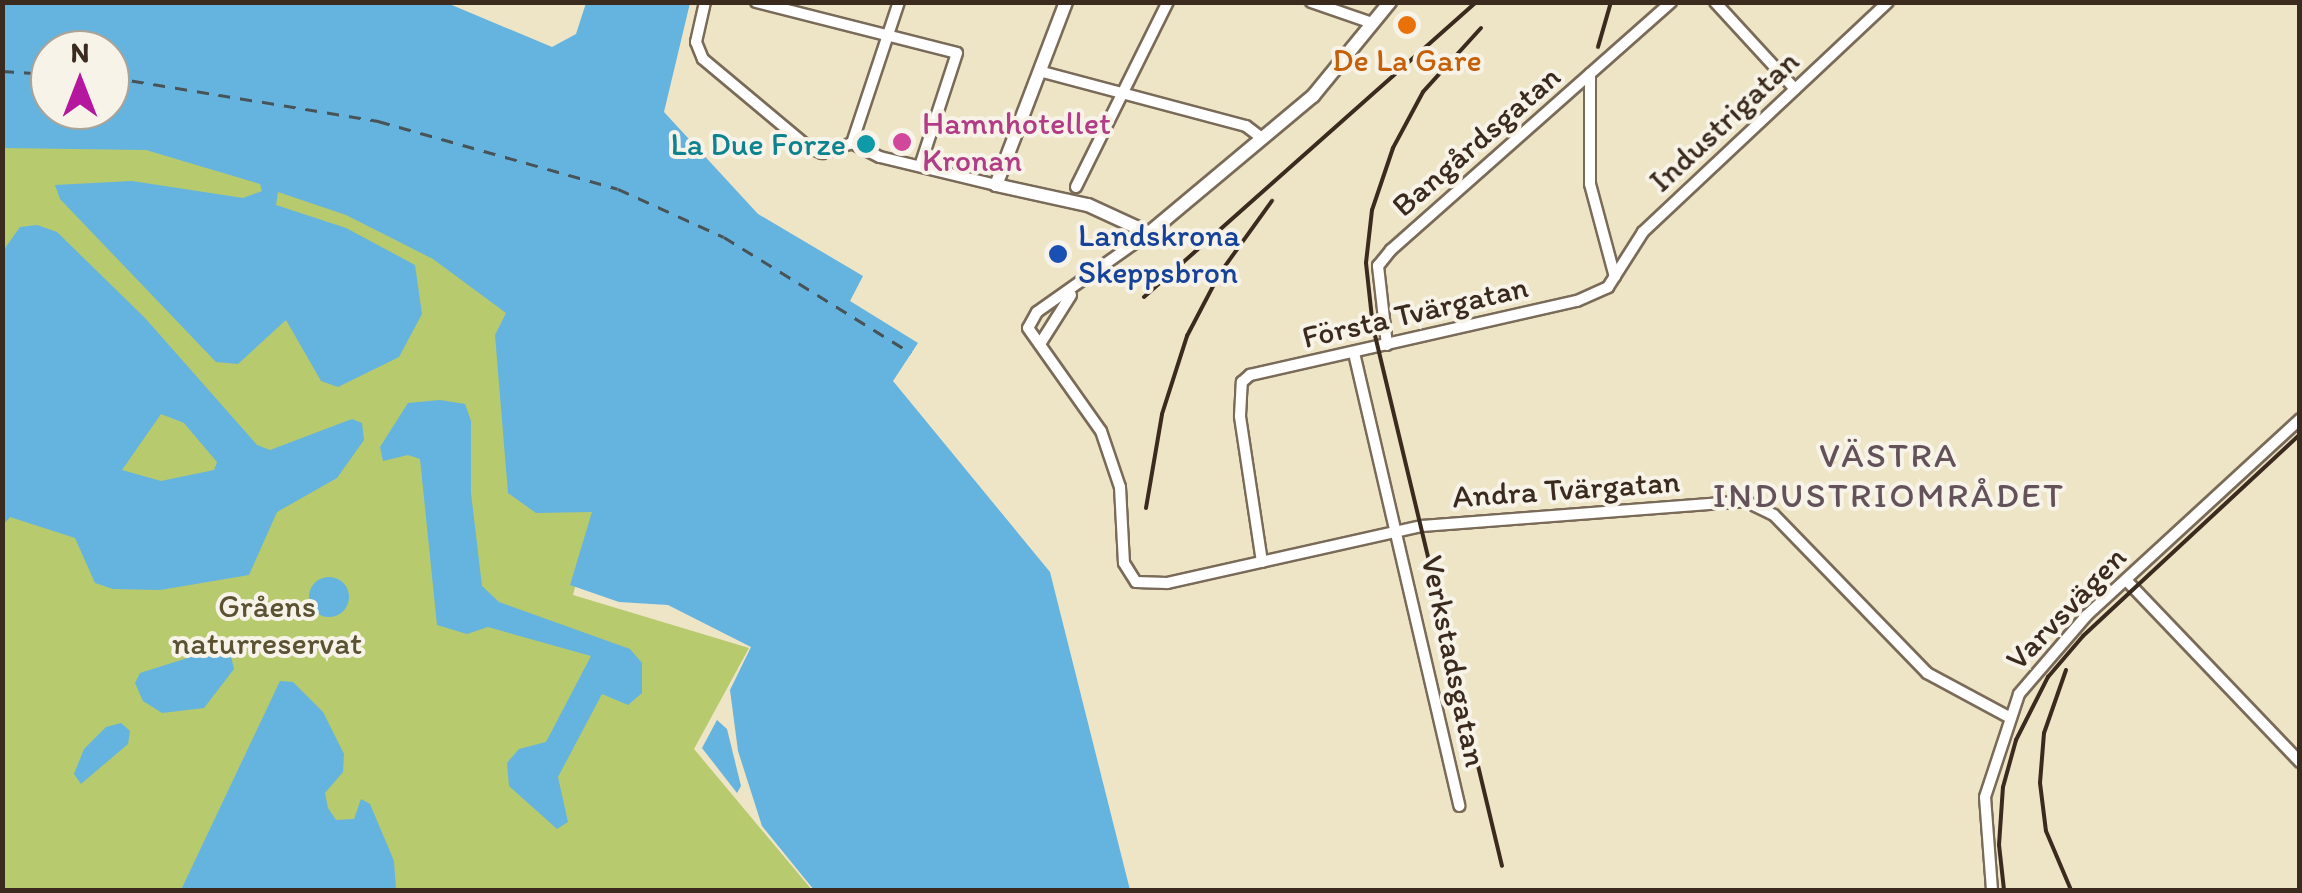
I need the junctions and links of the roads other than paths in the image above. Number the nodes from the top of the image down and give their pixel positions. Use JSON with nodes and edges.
{"nodes":[{"id":1,"x":705,"y":2,"type":"edge"},
{"id":2,"x":756,"y":2,"type":"edge"},
{"id":3,"x":899,"y":2,"type":"edge"},
{"id":4,"x":1066,"y":2,"type":"edge"},
{"id":5,"x":1168,"y":2,"type":"edge"},
{"id":6,"x":1311,"y":2,"type":"edge"},
{"id":7,"x":1390,"y":2,"type":"edge"},
{"id":8,"x":1670,"y":2,"type":"edge"},
{"id":9,"x":1715,"y":2,"type":"edge"},
{"id":10,"x":1888,"y":2,"type":"edge"},
{"id":11,"x":773,"y":5,"type":"edge"},
{"id":12,"x":1335,"y":5,"type":"edge"},
{"id":13,"x":1372,"y":23,"type":"junction"},
{"id":14,"x":888,"y":36,"type":"junction"},
{"id":15,"x":1039,"y":71,"type":"junction"},
{"id":16,"x":1590,"y":74,"type":"junction"},
{"id":17,"x":1795,"y":89,"type":"junction"},
{"id":18,"x":1123,"y":91,"type":"junction"},
{"id":19,"x":1263,"y":139,"type":"junction"},
{"id":20,"x":852,"y":143,"type":"junction"},
{"id":21,"x":920,"y":166,"type":"junction"},
{"id":22,"x":996,"y":185,"type":"junction"},
{"id":23,"x":1076,"y":188,"type":"dead end"},
{"id":24,"x":1149,"y":234,"type":"junction"},
{"id":25,"x":1611,"y":282,"type":"junction"},
{"id":26,"x":1074,"y":291,"type":"junction"},
{"id":27,"x":1040,"y":344,"type":"junction"},
{"id":28,"x":1387,"y":346,"type":"junction"},
{"id":29,"x":1354,"y":353,"type":"junction"},
{"id":30,"x":2300,"y":420,"type":"edge"},
{"id":31,"x":1400,"y":530,"type":"junction"},
{"id":32,"x":1262,"y":562,"type":"junction"},
{"id":33,"x":2126,"y":580,"type":"junction"},
{"id":34,"x":2006,"y":716,"type":"junction"},
{"id":35,"x":2300,"y":762,"type":"edge"},
{"id":36,"x":1459,"y":806,"type":"dead end"},
{"id":37,"x":1992,"y":890,"type":"edge"}],
"edges":[{"from":1,"to":20,"type":"street"},
{"from":2,"to":11,"type":"street"},
{"from":3,"to":14,"type":"street"},
{"from":4,"to":15,"type":"street"},
{"from":5,"to":18,"type":"street"},
{"from":6,"to":12,"type":"street"},
{"from":7,"to":13,"type":"street"},
{"from":8,"to":16,"type":"street","name":"Bangårdsgatan"},
{"from":9,"to":17,"type":"street"},
{"from":10,"to":17,"type":"street","name":"Industrigatan"},
{"from":11,"to":14,"type":"street"},
{"from":12,"to":13,"type":"street"},
{"from":13,"to":19,"type":"street"},
{"from":14,"to":20,"type":"street"},
{"from":14,"to":21,"type":"street"},
{"from":15,"to":18,"type":"street"},
{"from":15,"to":22,"type":"street"},
{"from":16,"to":25,"type":"street"},
{"from":16,"to":28,"type":"street","name":"Bangårdsgatan"},
{"from":17,"to":25,"type":"street","name":"Industrigatan"},
{"from":18,"to":19,"type":"street"},
{"from":18,"to":23,"type":"street"},
{"from":19,"to":24,"type":"street"},
{"from":20,"to":21,"type":"street"},
{"from":21,"to":22,"type":"street"},
{"from":22,"to":24,"type":"street"},
{"from":24,"to":26,"type":"street"},
{"from":25,"to":28,"type":"street","name":"Första Tvärgatan"},
{"from":26,"to":27,"type":"street"},
{"from":26,"to":27,"type":"street"},
{"from":27,"to":32,"type":"street","name":"Andra Tvärgatan"},
{"from":28,"to":29,"type":"street","name":"Första Tvärgatan"},
{"from":29,"to":31,"type":"street","name":"Verkstadsgatan"},
{"from":29,"to":32,"type":"street","name":"Första Tvärgatan"},
{"from":30,"to":33,"type":"street","name":"Varvsvägen"},
{"from":31,"to":32,"type":"street","name":"Andra Tvärgatan"},
{"from":31,"to":34,"type":"street","name":"Andra Tvärgatan"},
{"from":31,"to":36,"type":"street","name":"Verkstadsgatan"},
{"from":33,"to":34,"type":"street","name":"Varvsvägen"},
{"from":33,"to":35,"type":"street"},
{"from":34,"to":37,"type":"street","name":"Varvsvägen"}]}
